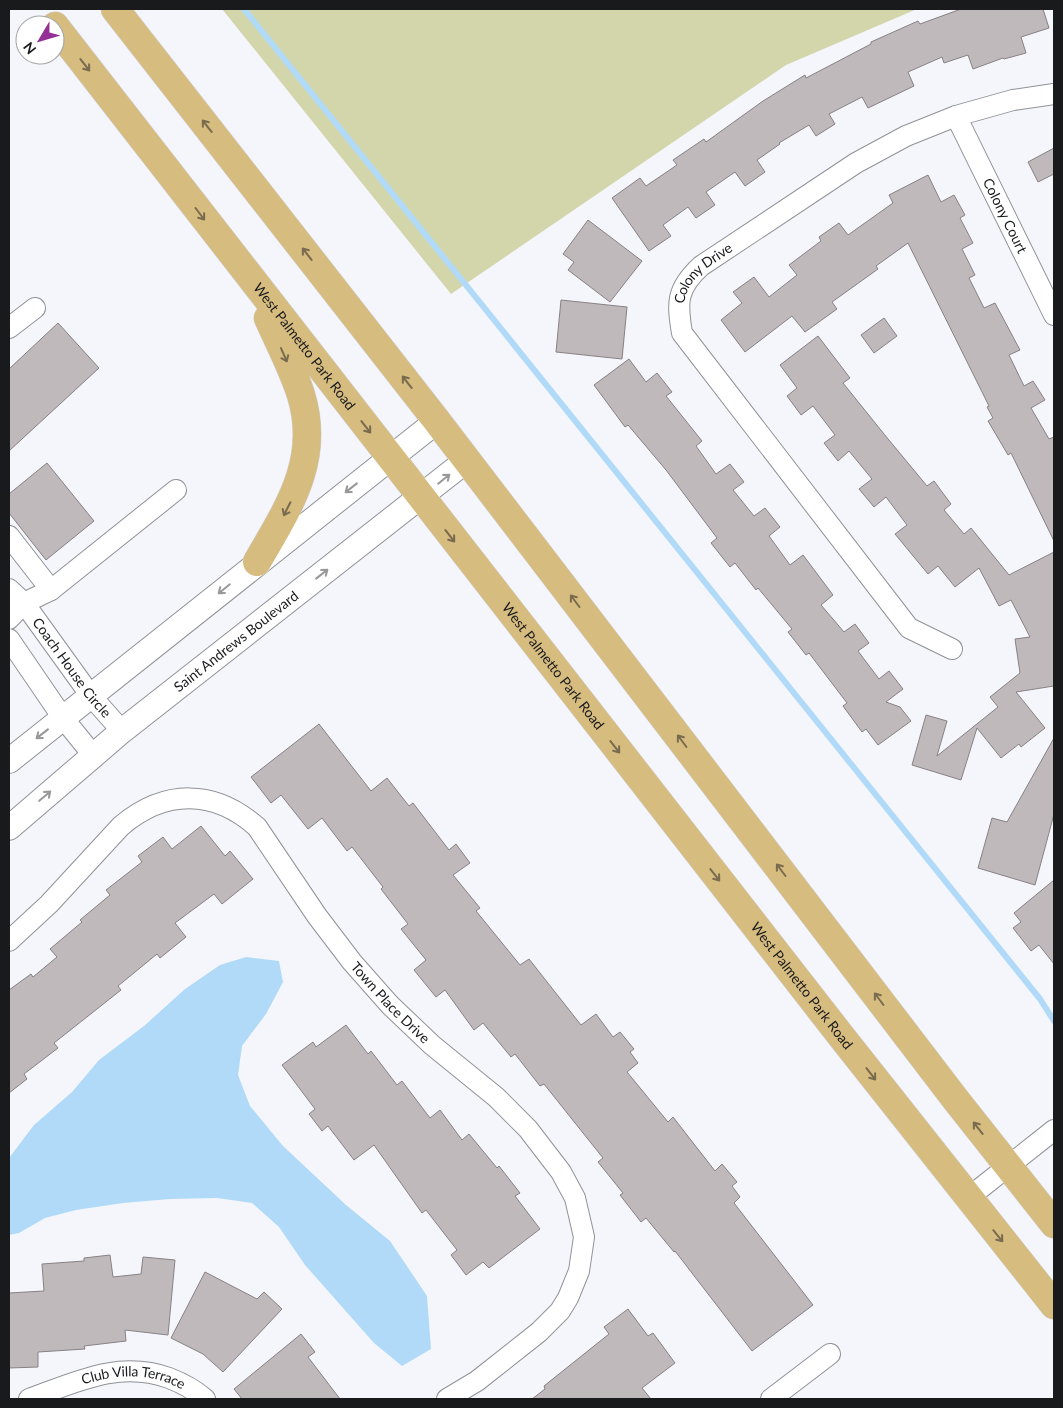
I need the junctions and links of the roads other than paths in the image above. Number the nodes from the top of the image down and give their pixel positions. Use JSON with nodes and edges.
{"nodes":[{"id":1,"x":115,"y":9,"type":"edge"},
{"id":2,"x":65,"y":40,"type":"edge"},
{"id":3,"x":1054,"y":94,"type":"edge"},
{"id":4,"x":956,"y":116,"type":"junction"},
{"id":5,"x":250,"y":278,"type":"junction"},
{"id":6,"x":36,"y":308,"type":"dead end"},
{"id":7,"x":1054,"y":315,"type":"edge"},
{"id":8,"x":9,"y":328,"type":"edge"},
{"id":9,"x":436,"y":420,"type":"junction"},
{"id":10,"x":389,"y":458,"type":"junction"},
{"id":11,"x":467,"y":460,"type":"junction"},
{"id":12,"x":176,"y":490,"type":"dead end"},
{"id":13,"x":420,"y":497,"type":"junction"},
{"id":14,"x":9,"y":536,"type":"edge"},
{"id":15,"x":257,"y":562,"type":"junction"},
{"id":16,"x":9,"y":589,"type":"edge"},
{"id":17,"x":51,"y":590,"type":"junction"},
{"id":18,"x":24,"y":603,"type":"junction"},
{"id":19,"x":9,"y":619,"type":"edge"},
{"id":20,"x":9,"y":639,"type":"edge"},
{"id":21,"x":952,"y":649,"type":"dead end"},
{"id":22,"x":91,"y":696,"type":"junction"},
{"id":23,"x":63,"y":718,"type":"junction"},
{"id":24,"x":122,"y":731,"type":"junction"},
{"id":25,"x":93,"y":755,"type":"junction"},
{"id":26,"x":9,"y":761,"type":"edge"},
{"id":27,"x":9,"y":828,"type":"edge"},
{"id":28,"x":9,"y":941,"type":"edge"},
{"id":29,"x":1054,"y":1130,"type":"edge"},
{"id":30,"x":1008,"y":1166,"type":"junction"},
{"id":31,"x":968,"y":1198,"type":"junction"},
{"id":32,"x":1054,"y":1224,"type":"edge"},
{"id":33,"x":1054,"y":1305,"type":"edge"},
{"id":34,"x":830,"y":1354,"type":"dead end"},
{"id":35,"x":29,"y":1399,"type":"edge"},
{"id":36,"x":205,"y":1399,"type":"edge"},
{"id":37,"x":448,"y":1399,"type":"edge"},
{"id":38,"x":772,"y":1399,"type":"edge"}],
"edges":[{"from":9,"to":1,"type":"main road","one_way":true},
{"from":2,"to":5,"type":"main road","name":"West Palmetto Park Road","one_way":true},
{"from":3,"to":4,"type":"street","name":"Colony Drive"},
{"from":4,"to":7,"type":"street","name":"Colony Court"},
{"from":4,"to":21,"type":"street","name":"Colony Drive"},
{"from":5,"to":10,"type":"main road","name":"West Palmetto Park Road","one_way":true},
{"from":5,"to":15,"type":"main road","one_way":true},
{"from":6,"to":8,"type":"street"},
{"from":9,"to":10,"type":"street"},
{"from":9,"to":11,"type":"main road"},
{"from":10,"to":13,"type":"main road","name":"West Palmetto Park Road"},
{"from":10,"to":15,"type":"street","one_way":true},
{"from":13,"to":11,"type":"street","name":"Saint Andrews Boulevard","one_way":true},
{"from":30,"to":11,"type":"main road","one_way":true},
{"from":12,"to":17,"type":"street"},
{"from":24,"to":13,"type":"street","name":"Saint Andrews Boulevard","one_way":true},
{"from":13,"to":31,"type":"main road","name":"West Palmetto Park Road","one_way":true},
{"from":14,"to":17,"type":"street"},
{"from":15,"to":22,"type":"street","one_way":true},
{"from":16,"to":18,"type":"street","name":"Coach House Circle"},
{"from":17,"to":18,"type":"street"},
{"from":18,"to":19,"type":"street","name":"Coach House Circle"},
{"from":18,"to":22,"type":"street","name":"Coach House Circle"},
{"from":20,"to":23,"type":"street"},
{"from":22,"to":23,"type":"street"},
{"from":22,"to":24,"type":"street","name":"Coach House Circle"},
{"from":23,"to":25,"type":"street"},
{"from":23,"to":26,"type":"street","one_way":true},
{"from":24,"to":25,"type":"street","name":"Saint Andrews Boulevard"},
{"from":27,"to":25,"type":"street","name":"Saint Andrews Boulevard","one_way":true},
{"from":28,"to":37,"type":"street","name":"Town Place Drive"},
{"from":29,"to":30,"type":"street"},
{"from":30,"to":31,"type":"street"},
{"from":30,"to":32,"type":"main road"},
{"from":31,"to":33,"type":"main road","name":"West Palmetto Park Road","one_way":true},
{"from":34,"to":38,"type":"street"},
{"from":35,"to":36,"type":"street","name":"Club Villa Terrace"}]}
